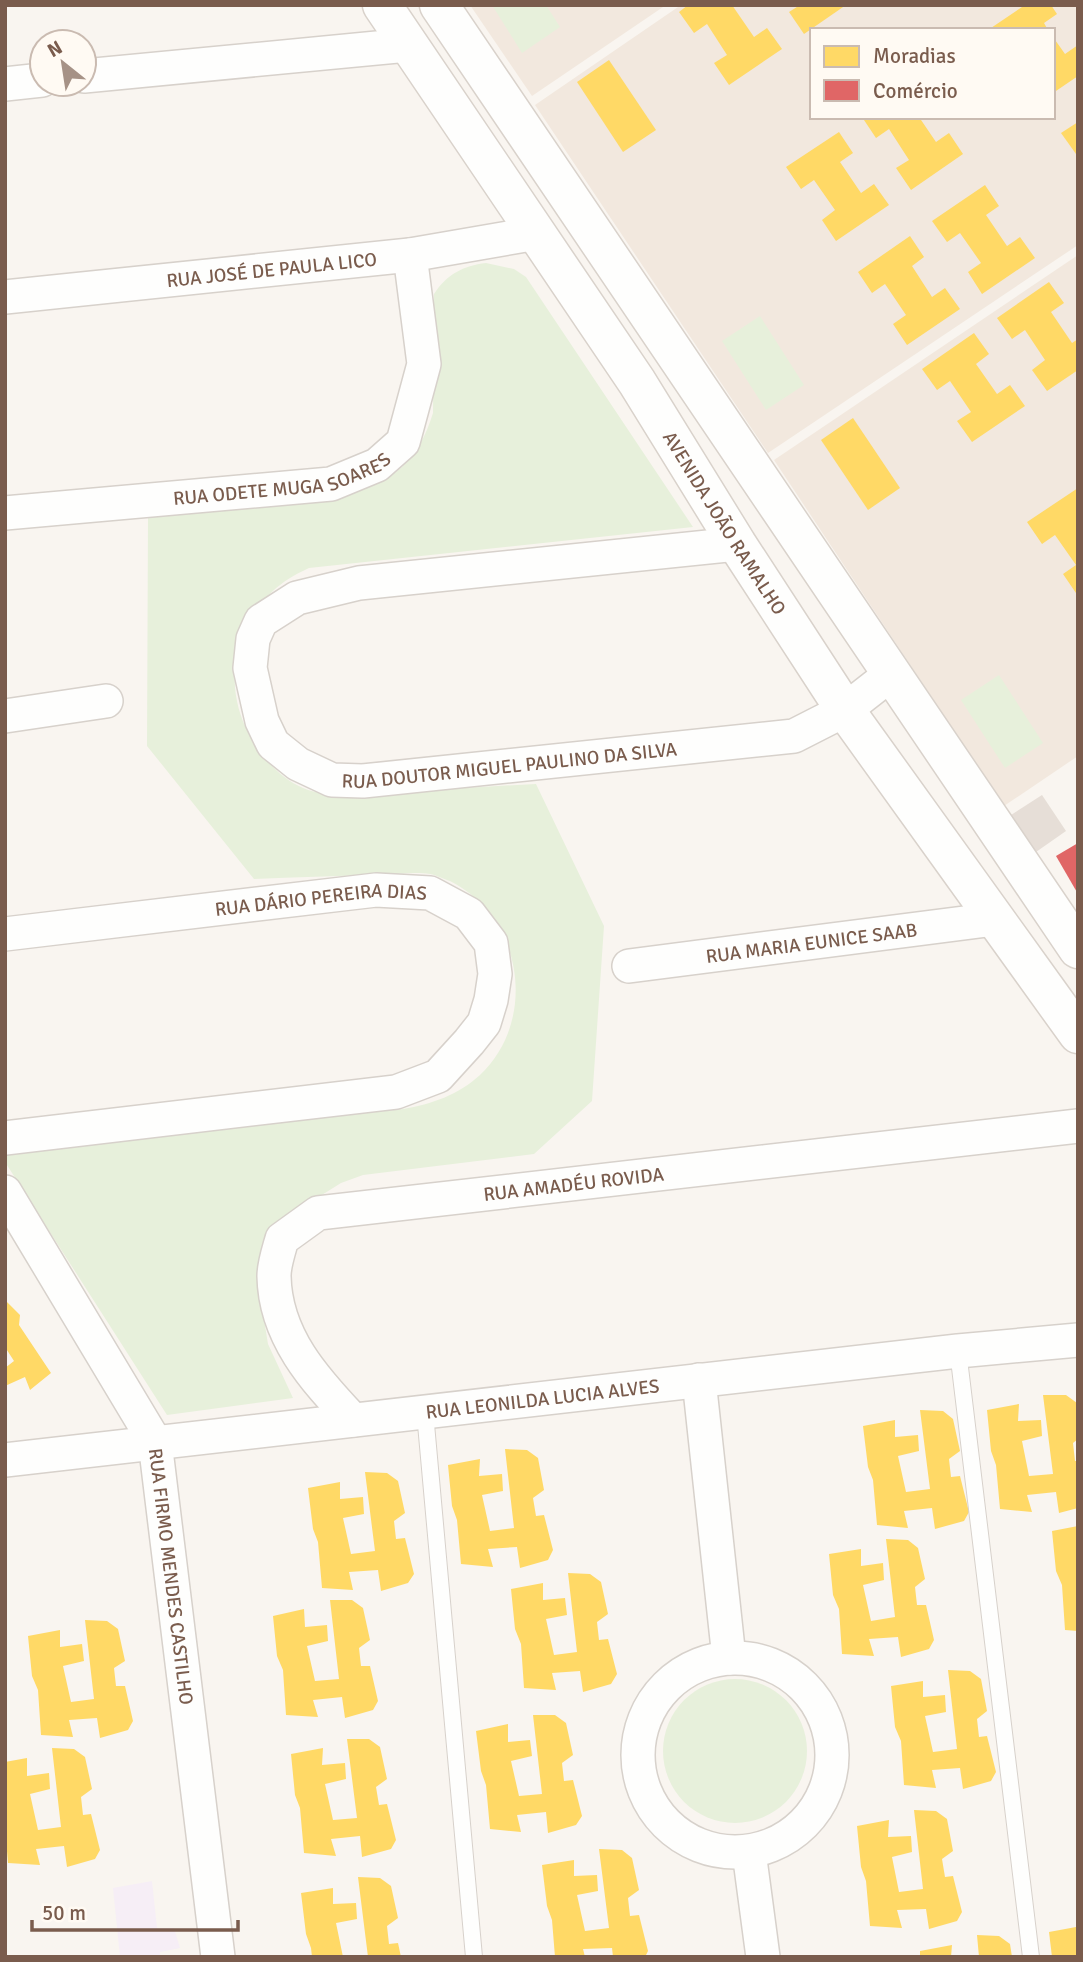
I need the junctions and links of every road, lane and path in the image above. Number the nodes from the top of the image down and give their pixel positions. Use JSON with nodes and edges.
{"nodes":[{"id":1,"x":382,"y":5,"type":"edge"},
{"id":2,"x":439,"y":5,"type":"edge"},
{"id":3,"x":408,"y":45,"type":"junction"},
{"id":4,"x":98,"y":75,"type":"edge"},
{"id":5,"x":28,"y":82,"type":"edge"},
{"id":6,"x":5,"y":84,"type":"edge"},
{"id":7,"x":537,"y":233,"type":"junction"},
{"id":8,"x":410,"y":255,"type":"junction"},
{"id":9,"x":5,"y":297,"type":"edge"},
{"id":10,"x":5,"y":513,"type":"edge"},
{"id":11,"x":737,"y":544,"type":"junction"},
{"id":12,"x":891,"y":674,"type":"junction"},
{"id":13,"x":106,"y":701,"type":"dead end"},
{"id":14,"x":845,"y":710,"type":"junction"},
{"id":15,"x":5,"y":716,"type":"edge"},
{"id":16,"x":995,"y":919,"type":"junction"},
{"id":17,"x":5,"y":934,"type":"edge"},
{"id":18,"x":1078,"y":949,"type":"edge"},
{"id":19,"x":629,"y":966,"type":"dead end"},
{"id":20,"x":1078,"y":1034,"type":"edge"},
{"id":21,"x":1078,"y":1126,"type":"edge"},
{"id":22,"x":5,"y":1138,"type":"edge"},
{"id":23,"x":5,"y":1192,"type":"edge"},
{"id":24,"x":1078,"y":1340,"type":"edge"},
{"id":25,"x":958,"y":1351,"type":"junction"},
{"id":26,"x":699,"y":1380,"type":"junction"},
{"id":27,"x":425,"y":1413,"type":"junction"},
{"id":28,"x":353,"y":1420,"type":"junction"},
{"id":29,"x":155,"y":1442,"type":"junction"},
{"id":30,"x":5,"y":1460,"type":"edge"},
{"id":31,"x":729,"y":1658,"type":"junction"},
{"id":32,"x":749,"y":1852,"type":"junction"},
{"id":33,"x":218,"y":1957,"type":"edge"},
{"id":34,"x":474,"y":1957,"type":"edge"},
{"id":35,"x":763,"y":1957,"type":"edge"},
{"id":36,"x":1031,"y":1957,"type":"edge"}],
"edges":[{"from":1,"to":3,"type":"street","name":"AVENIDA JOÃO RAMALHO"},
{"from":2,"to":12,"type":"street"},
{"from":3,"to":4,"type":"street"},
{"from":3,"to":7,"type":"street","name":"AVENIDA JOÃO RAMALHO"},
{"from":5,"to":6,"type":"street"},
{"from":7,"to":8,"type":"street","name":"RUA JOSÉ DE PAULA LICO"},
{"from":7,"to":11,"type":"street","name":"AVENIDA JOÃO RAMALHO"},
{"from":8,"to":9,"type":"street","name":"RUA JOSÉ DE PAULA LICO"},
{"from":8,"to":10,"type":"street","name":"RUA ODETE MUGA SOARES"},
{"from":11,"to":14,"type":"street","name":"AVENIDA JOÃO RAMALHO"},
{"from":11,"to":14,"type":"street","name":"RUA DOUTOR MIGUEL PAULINO DA SILVA"},
{"from":12,"to":14,"type":"street","name":"RUA DOUTOR MIGUEL PAULINO DA SILVA"},
{"from":12,"to":18,"type":"street"},
{"from":13,"to":15,"type":"street"},
{"from":14,"to":16,"type":"street","name":"AVENIDA JOÃO RAMALHO"},
{"from":16,"to":19,"type":"street","name":"RUA MARIA EUNICE SAAB"},
{"from":16,"to":20,"type":"street","name":"AVENIDA JOÃO RAMALHO"},
{"from":17,"to":22,"type":"street","name":"RUA DÁRIO PEREIRA DIAS"},
{"from":21,"to":28,"type":"street","name":"RUA AMADÉU ROVIDA"},
{"from":23,"to":29,"type":"street","name":"RUA FIRMO MENDES CASTILHO"},
{"from":24,"to":25,"type":"street","name":"RUA LEONILDA LUCIA ALVES"},
{"from":25,"to":26,"type":"street","name":"RUA LEONILDA LUCIA ALVES"},
{"from":25,"to":36,"type":"lane"},
{"from":26,"to":27,"type":"street","name":"RUA LEONILDA LUCIA ALVES"},
{"from":26,"to":31,"type":"street"},
{"from":27,"to":28,"type":"street","name":"RUA LEONILDA LUCIA ALVES"},
{"from":27,"to":34,"type":"lane"},
{"from":28,"to":29,"type":"street","name":"RUA LEONILDA LUCIA ALVES"},
{"from":29,"to":30,"type":"street","name":"RUA LEONILDA LUCIA ALVES"},
{"from":29,"to":33,"type":"street","name":"RUA FIRMO MENDES CASTILHO"},
{"from":31,"to":32,"type":"street"},
{"from":31,"to":32,"type":"street"},
{"from":32,"to":35,"type":"street"}]}
